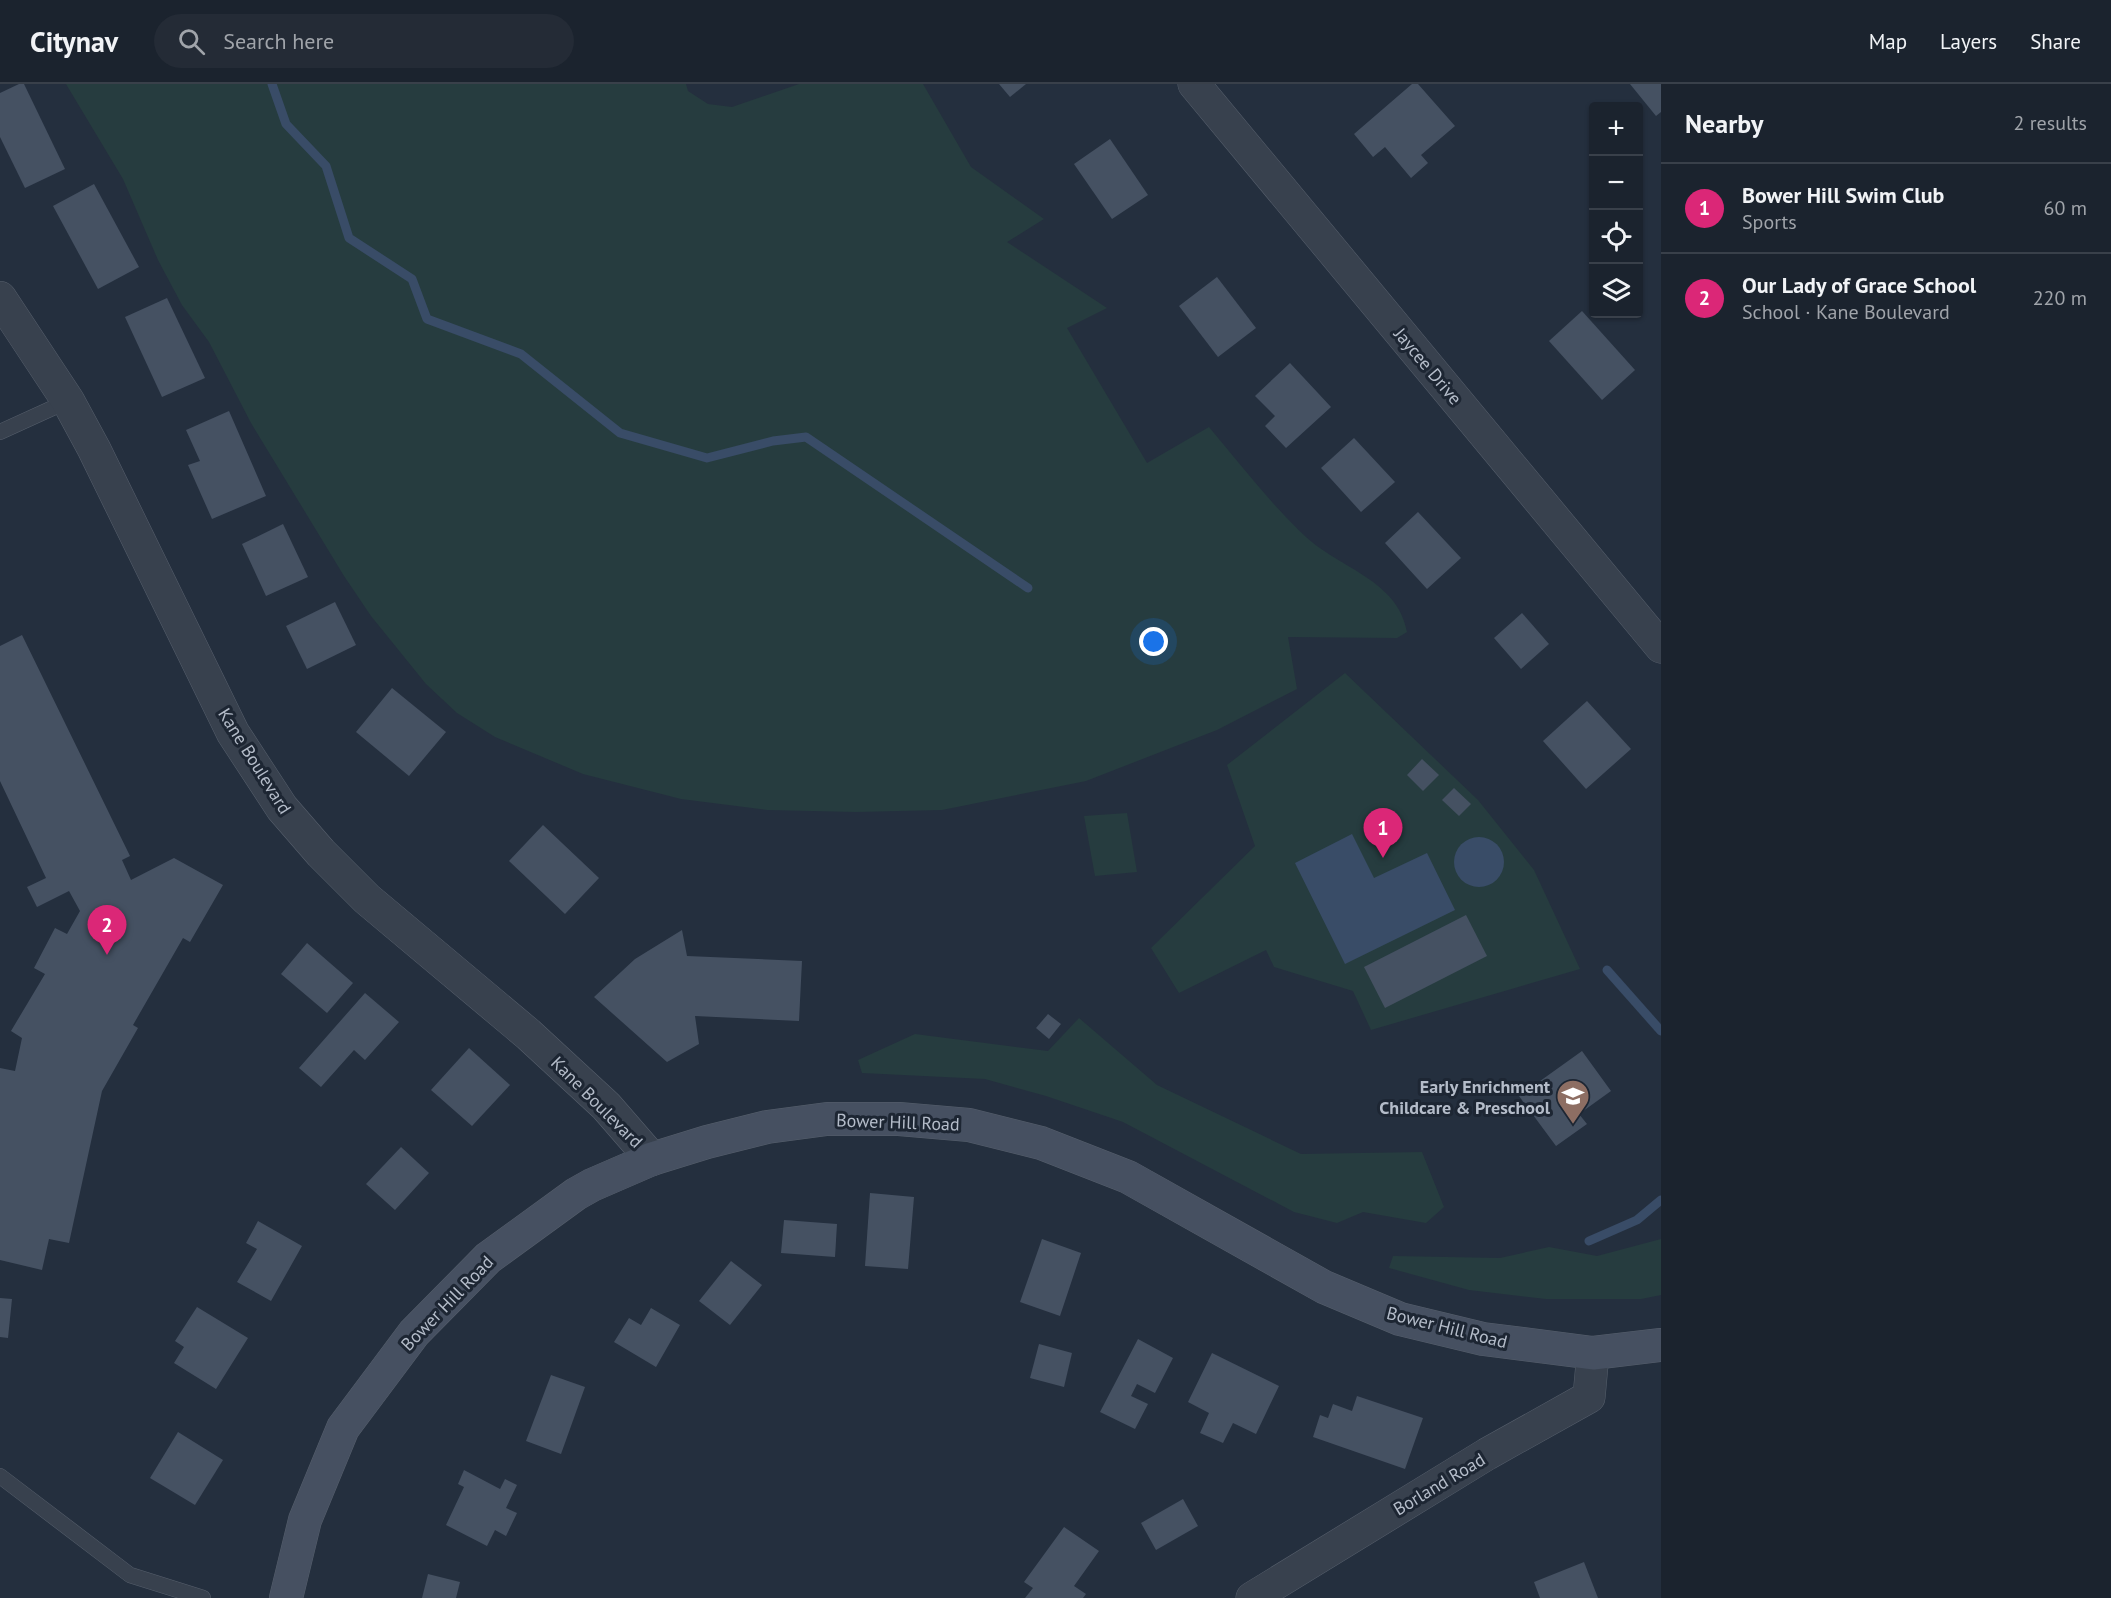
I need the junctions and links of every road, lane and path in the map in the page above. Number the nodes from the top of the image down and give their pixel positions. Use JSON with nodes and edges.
{"nodes":[{"id":1,"x":1194,"y":84,"type":"edge"},
{"id":2,"x":0,"y":298,"type":"edge"},
{"id":3,"x":68,"y":401,"type":"junction"},
{"id":4,"x":0,"y":432,"type":"edge"},
{"id":5,"x":1661,"y":647,"type":"edge"},
{"id":6,"x":652,"y":1159,"type":"junction"},
{"id":7,"x":1661,"y":1345,"type":"edge"},
{"id":8,"x":1593,"y":1353,"type":"junction"},
{"id":9,"x":0,"y":1476,"type":"edge"},
{"id":10,"x":202,"y":1598,"type":"edge"},
{"id":11,"x":286,"y":1598,"type":"edge"},
{"id":12,"x":1252,"y":1598,"type":"edge"}],
"edges":[{"from":1,"to":5,"type":"street","name":"Jaycee Drive"},
{"from":2,"to":3,"type":"street","name":"Kane Boulevard"},
{"from":3,"to":4,"type":"lane"},
{"from":3,"to":6,"type":"street","name":"Kane Boulevard"},
{"from":6,"to":8,"type":"main road","name":"Bower Hill Road"},
{"from":6,"to":11,"type":"main road","name":"Bower Hill Road"},
{"from":7,"to":8,"type":"main road","name":"Bower Hill Road"},
{"from":8,"to":12,"type":"street","name":"Borland Road"},
{"from":9,"to":10,"type":"lane"}]}
